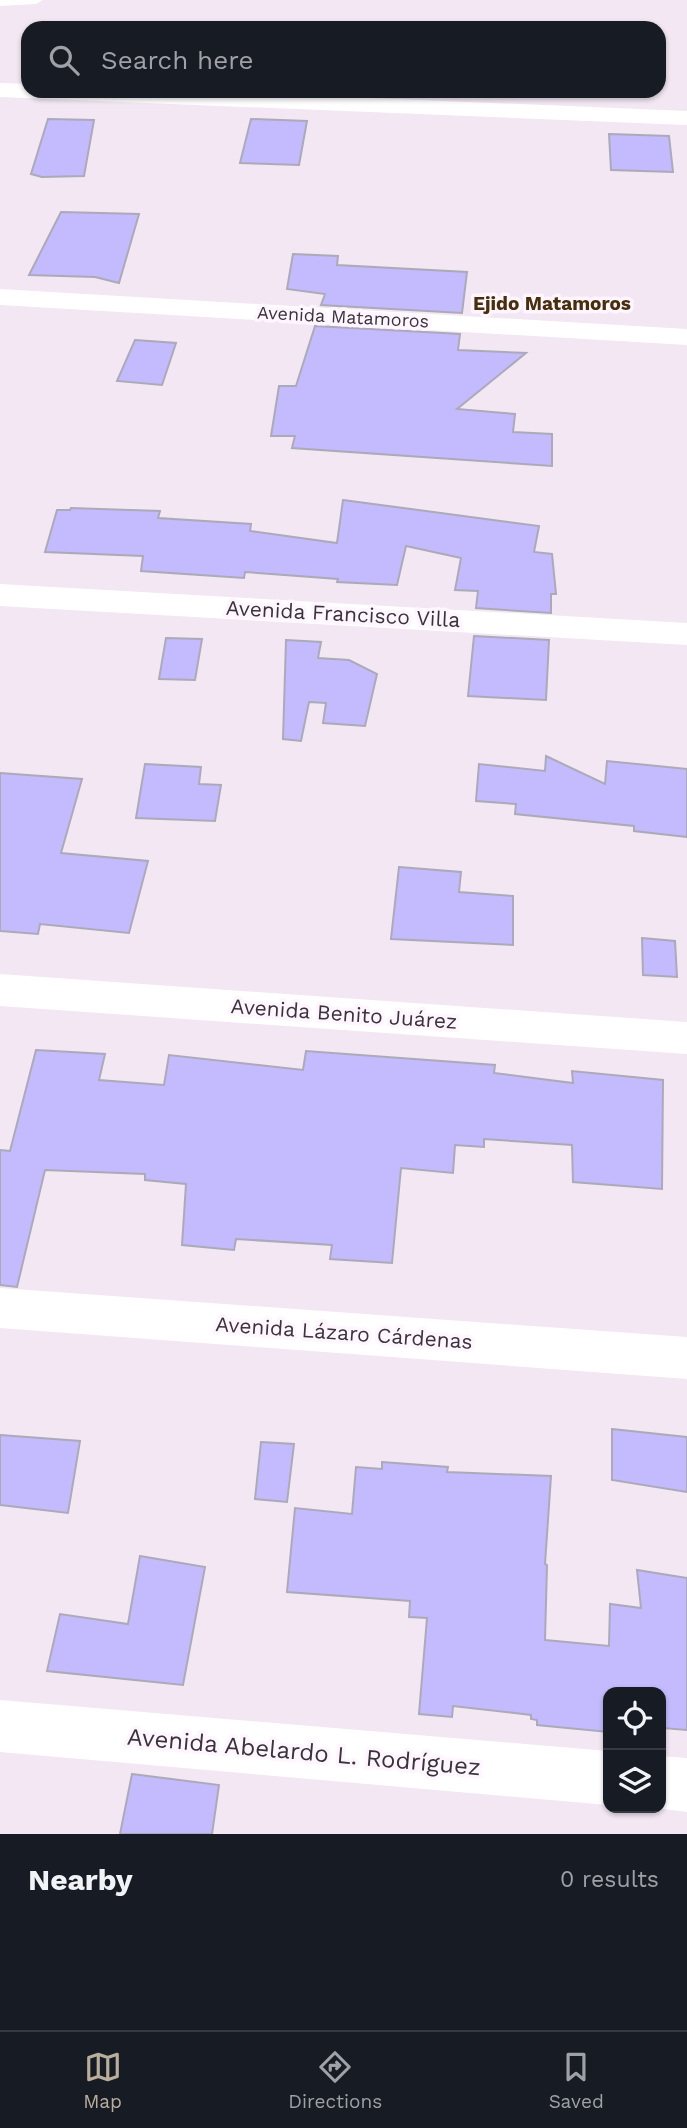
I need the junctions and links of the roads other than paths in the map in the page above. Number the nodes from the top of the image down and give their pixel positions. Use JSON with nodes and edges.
{"nodes":[{"id":1,"x":36,"y":0,"type":"edge"},
{"id":2,"x":0,"y":2,"type":"edge"},
{"id":3,"x":0,"y":90,"type":"edge"},
{"id":4,"x":21,"y":91,"type":"edge"},
{"id":5,"x":196,"y":98,"type":"edge"},
{"id":6,"x":687,"y":118,"type":"edge"},
{"id":7,"x":0,"y":297,"type":"edge"},
{"id":8,"x":687,"y":337,"type":"edge"},
{"id":9,"x":0,"y":595,"type":"edge"},
{"id":10,"x":687,"y":634,"type":"edge"},
{"id":11,"x":0,"y":990,"type":"edge"},
{"id":12,"x":687,"y":1038,"type":"edge"},
{"id":13,"x":0,"y":1308,"type":"edge"},
{"id":14,"x":687,"y":1358,"type":"edge"},
{"id":15,"x":0,"y":1726,"type":"edge"},
{"id":16,"x":603,"y":1778,"type":"edge"},
{"id":17,"x":666,"y":1783,"type":"edge"},
{"id":18,"x":687,"y":1785,"type":"edge"}],
"edges":[{"from":1,"to":2,"type":"lane"},
{"from":3,"to":4,"type":"street"},
{"from":5,"to":6,"type":"street"},
{"from":7,"to":8,"type":"street","name":"Avenida Matamoros"},
{"from":9,"to":10,"type":"street","name":"Avenida Francisco Villa"},
{"from":11,"to":12,"type":"street","name":"Avenida Benito Juárez"},
{"from":13,"to":14,"type":"street","name":"Avenida Lázaro Cárdenas"},
{"from":15,"to":16,"type":"street","name":"Avenida Abelardo L. Rodríguez"},
{"from":17,"to":18,"type":"street"}]}
